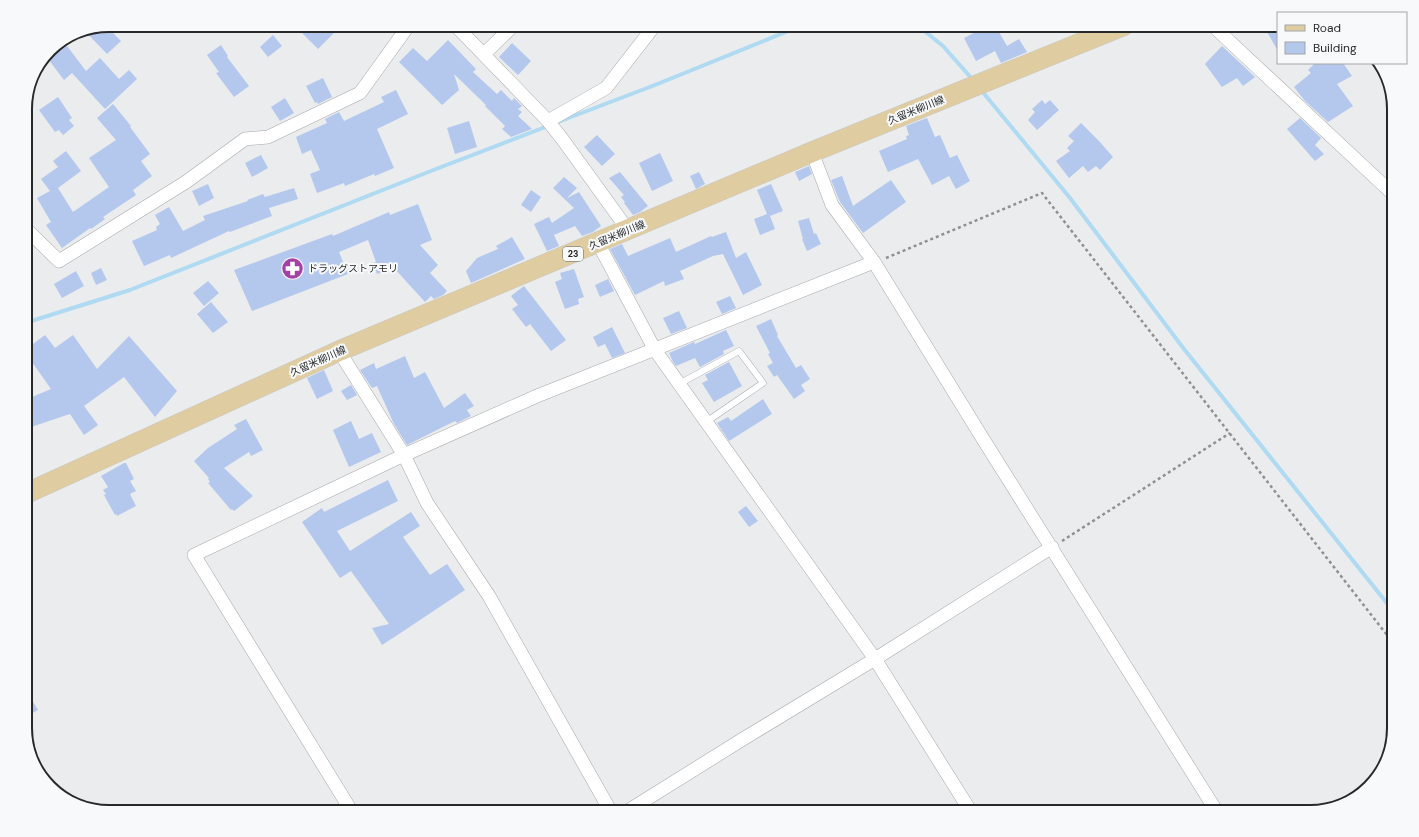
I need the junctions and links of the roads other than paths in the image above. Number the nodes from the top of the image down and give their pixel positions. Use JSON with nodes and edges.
{"nodes":[{"id":1,"x":404,"y":32,"type":"edge"},
{"id":2,"x":462,"y":32,"type":"edge"},
{"id":3,"x":507,"y":32,"type":"edge"},
{"id":4,"x":650,"y":32,"type":"edge"},
{"id":5,"x":1108,"y":32,"type":"edge"},
{"id":6,"x":1219,"y":32,"type":"edge"},
{"id":7,"x":484,"y":54,"type":"junction"},
{"id":8,"x":548,"y":121,"type":"junction"},
{"id":9,"x":812,"y":152,"type":"junction"},
{"id":10,"x":1387,"y":188,"type":"edge"},
{"id":11,"x":628,"y":230,"type":"junction"},
{"id":12,"x":32,"y":235,"type":"edge"},
{"id":13,"x":598,"y":243,"type":"junction"},
{"id":14,"x":874,"y":262,"type":"junction"},
{"id":15,"x":654,"y":350,"type":"junction"},
{"id":16,"x":339,"y":352,"type":"junction"},
{"id":17,"x":679,"y":384,"type":"junction"},
{"id":18,"x":706,"y":422,"type":"junction"},
{"id":19,"x":404,"y":455,"type":"junction"},
{"id":20,"x":32,"y":491,"type":"edge"},
{"id":21,"x":1052,"y":547,"type":"junction"},
{"id":22,"x":875,"y":659,"type":"junction"},
{"id":23,"x":348,"y":805,"type":"edge"},
{"id":24,"x":607,"y":805,"type":"edge"},
{"id":25,"x":637,"y":805,"type":"edge"},
{"id":26,"x":968,"y":805,"type":"edge"},
{"id":27,"x":1213,"y":805,"type":"edge"}],
"edges":[{"from":1,"to":12,"type":"street"},
{"from":2,"to":7,"type":"street"},
{"from":3,"to":7,"type":"street"},
{"from":4,"to":8,"type":"street"},
{"from":5,"to":9,"type":"main road","name":"久留米柳川線","number":"23"},
{"from":6,"to":10,"type":"street"},
{"from":7,"to":8,"type":"street"},
{"from":8,"to":11,"type":"street"},
{"from":9,"to":11,"type":"main road","name":"久留米柳川線","number":"23"},
{"from":9,"to":14,"type":"street"},
{"from":11,"to":13,"type":"main road","name":"久留米柳川線","number":"23"},
{"from":13,"to":15,"type":"street"},
{"from":13,"to":16,"type":"main road","name":"久留米柳川線","number":"23"},
{"from":14,"to":15,"type":"street"},
{"from":14,"to":21,"type":"street"},
{"from":15,"to":17,"type":"street"},
{"from":15,"to":19,"type":"street"},
{"from":16,"to":19,"type":"street"},
{"from":16,"to":20,"type":"main road","name":"久留米柳川線","number":"23"},
{"from":17,"to":18,"type":"street"},
{"from":17,"to":18,"type":"lane"},
{"from":18,"to":22,"type":"street"},
{"from":19,"to":23,"type":"street"},
{"from":19,"to":24,"type":"street"},
{"from":21,"to":22,"type":"street"},
{"from":21,"to":27,"type":"street"},
{"from":22,"to":25,"type":"street"},
{"from":22,"to":26,"type":"street"}]}
